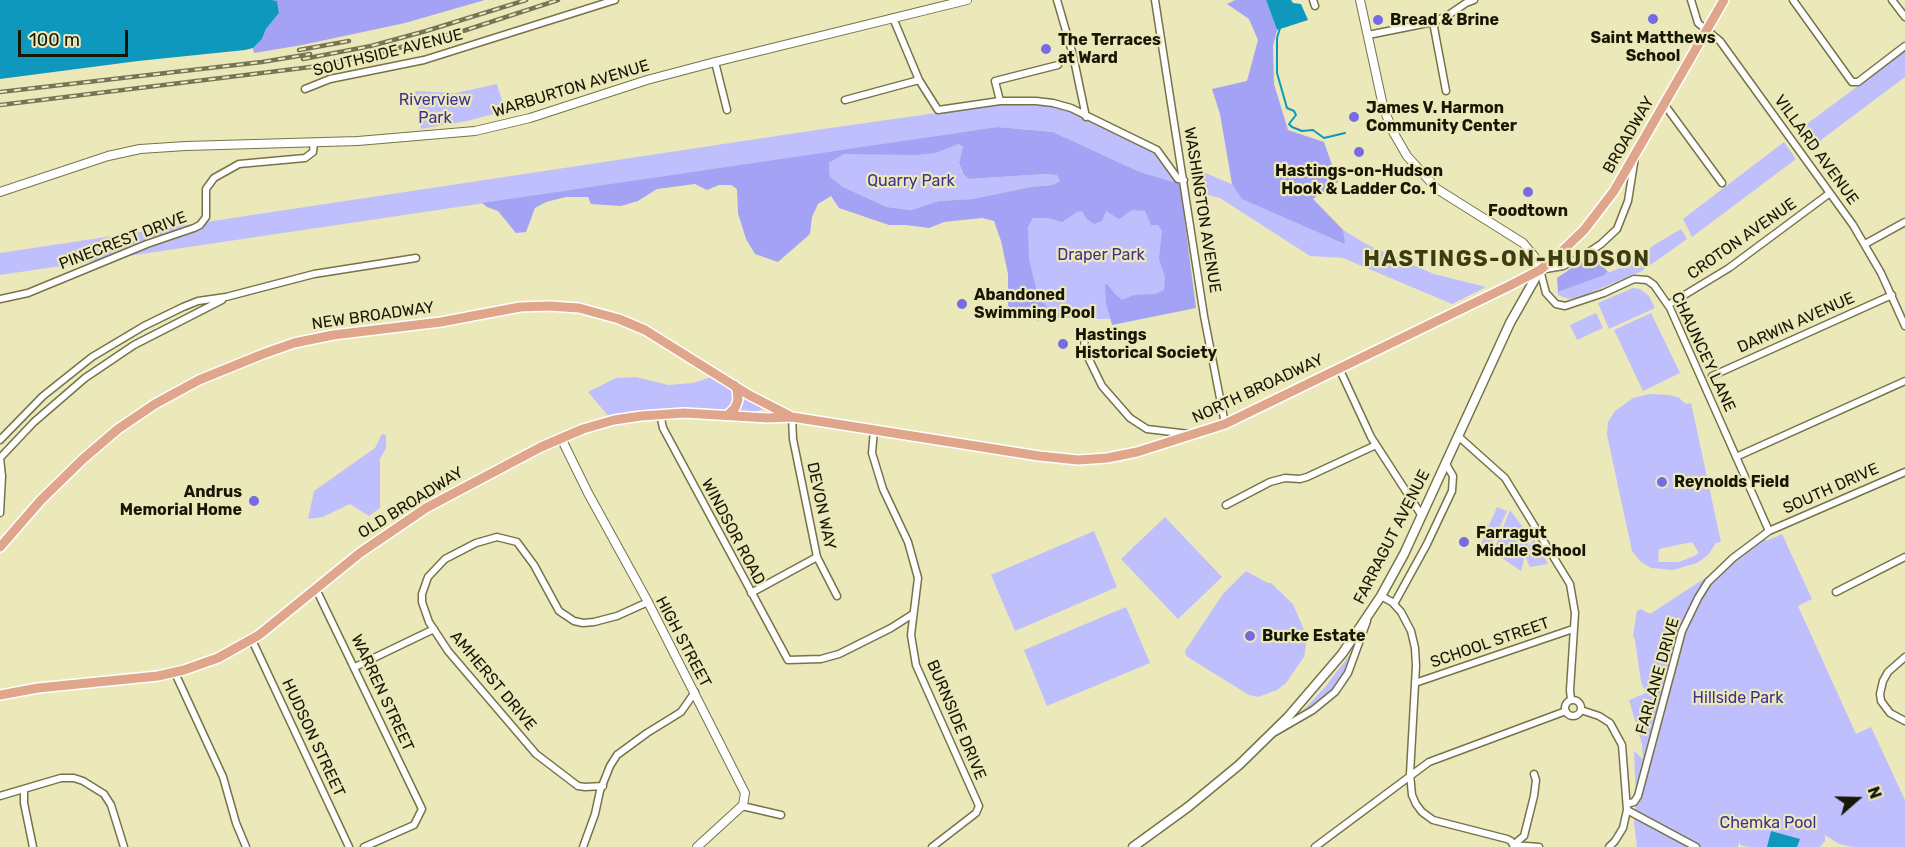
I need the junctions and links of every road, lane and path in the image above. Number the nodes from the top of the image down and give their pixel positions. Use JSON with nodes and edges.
{"nodes":[{"id":1,"x":615,"y":0,"type":"edge"},
{"id":2,"x":968,"y":0,"type":"edge"},
{"id":3,"x":1057,"y":0,"type":"edge"},
{"id":4,"x":1155,"y":0,"type":"edge"},
{"id":5,"x":1360,"y":0,"type":"edge"},
{"id":6,"x":1474,"y":0,"type":"edge"},
{"id":7,"x":1691,"y":0,"type":"edge"},
{"id":8,"x":1724,"y":0,"type":"edge"},
{"id":9,"x":1793,"y":0,"type":"edge"},
{"id":10,"x":1892,"y":0,"type":"edge"},
{"id":11,"x":893,"y":18,"type":"junction"},
{"id":12,"x":1905,"y":18,"type":"edge"},
{"id":13,"x":1432,"y":22,"type":"junction"},
{"id":14,"x":1707,"y":31,"type":"junction"},
{"id":15,"x":1368,"y":35,"type":"junction"},
{"id":16,"x":1905,"y":46,"type":"edge"},
{"id":17,"x":715,"y":62,"type":"junction"},
{"id":18,"x":1058,"y":65,"type":"dead end"},
{"id":19,"x":919,"y":80,"type":"junction"},
{"id":20,"x":305,"y":89,"type":"dead end"},
{"id":21,"x":1446,"y":91,"type":"dead end"},
{"id":22,"x":845,"y":100,"type":"dead end"},
{"id":23,"x":1000,"y":101,"type":"junction"},
{"id":24,"x":1664,"y":104,"type":"junction"},
{"id":25,"x":727,"y":110,"type":"dead end"},
{"id":26,"x":1086,"y":117,"type":"junction"},
{"id":27,"x":314,"y":142,"type":"junction"},
{"id":28,"x":1635,"y":155,"type":"junction"},
{"id":29,"x":1184,"y":180,"type":"junction"},
{"id":30,"x":1722,"y":183,"type":"dead end"},
{"id":31,"x":0,"y":192,"type":"edge"},
{"id":32,"x":1830,"y":193,"type":"junction"},
{"id":33,"x":1905,"y":222,"type":"edge"},
{"id":34,"x":1865,"y":244,"type":"junction"},
{"id":35,"x":416,"y":258,"type":"dead end"},
{"id":36,"x":1540,"y":270,"type":"junction"},
{"id":37,"x":1892,"y":295,"type":"junction"},
{"id":38,"x":226,"y":297,"type":"junction"},
{"id":39,"x":0,"y":299,"type":"edge"},
{"id":40,"x":1668,"y":305,"type":"junction"},
{"id":41,"x":1905,"y":326,"type":"edge"},
{"id":42,"x":1085,"y":336,"type":"dead end"},
{"id":43,"x":97,"y":355,"type":"junction"},
{"id":44,"x":104,"y":364,"type":"junction"},
{"id":45,"x":1340,"y":368,"type":"junction"},
{"id":46,"x":1712,"y":376,"type":"dead end"},
{"id":47,"x":1905,"y":381,"type":"edge"},
{"id":48,"x":734,"y":385,"type":"junction"},
{"id":49,"x":660,"y":414,"type":"junction"},
{"id":50,"x":728,"y":415,"type":"junction"},
{"id":51,"x":792,"y":417,"type":"junction"},
{"id":52,"x":1225,"y":424,"type":"junction"},
{"id":53,"x":874,"y":430,"type":"junction"},
{"id":54,"x":1195,"y":435,"type":"junction"},
{"id":55,"x":1458,"y":436,"type":"junction"},
{"id":56,"x":561,"y":438,"type":"junction"},
{"id":57,"x":0,"y":440,"type":"edge"},
{"id":58,"x":1376,"y":445,"type":"junction"},
{"id":59,"x":1736,"y":457,"type":"junction"},
{"id":60,"x":0,"y":458,"type":"edge"},
{"id":61,"x":1446,"y":464,"type":"junction"},
{"id":62,"x":1905,"y":472,"type":"edge"},
{"id":63,"x":1226,"y":505,"type":"dead end"},
{"id":64,"x":0,"y":513,"type":"edge"},
{"id":65,"x":1422,"y":516,"type":"junction"},
{"id":66,"x":1769,"y":531,"type":"junction"},
{"id":67,"x":0,"y":547,"type":"edge"},
{"id":68,"x":817,"y":557,"type":"junction"},
{"id":69,"x":1905,"y":557,"type":"edge"},
{"id":70,"x":316,"y":589,"type":"junction"},
{"id":71,"x":1836,"y":592,"type":"dead end"},
{"id":72,"x":751,"y":593,"type":"junction"},
{"id":73,"x":837,"y":596,"type":"dead end"},
{"id":74,"x":1381,"y":596,"type":"junction"},
{"id":75,"x":648,"y":602,"type":"junction"},
{"id":76,"x":1394,"y":604,"type":"junction"},
{"id":77,"x":914,"y":614,"type":"junction"},
{"id":78,"x":1369,"y":615,"type":"junction"},
{"id":79,"x":434,"y":629,"type":"junction"},
{"id":80,"x":1573,"y":629,"type":"junction"},
{"id":81,"x":252,"y":640,"type":"junction"},
{"id":82,"x":1905,"y":657,"type":"edge"},
{"id":83,"x":355,"y":667,"type":"junction"},
{"id":84,"x":175,"y":673,"type":"junction"},
{"id":85,"x":1415,"y":682,"type":"junction"},
{"id":86,"x":695,"y":692,"type":"junction"},
{"id":87,"x":0,"y":695,"type":"edge"},
{"id":88,"x":1571,"y":700,"type":"junction"},
{"id":89,"x":1581,"y":710,"type":"junction"},
{"id":90,"x":1566,"y":711,"type":"junction"},
{"id":91,"x":1905,"y":721,"type":"edge"},
{"id":92,"x":1269,"y":736,"type":"junction"},
{"id":93,"x":1410,"y":774,"type":"junction"},
{"id":94,"x":1534,"y":774,"type":"dead end"},
{"id":95,"x":603,"y":786,"type":"junction"},
{"id":96,"x":24,"y":789,"type":"junction"},
{"id":97,"x":0,"y":796,"type":"edge"},
{"id":98,"x":742,"y":806,"type":"junction"},
{"id":99,"x":1627,"y":807,"type":"junction"},
{"id":100,"x":781,"y":815,"type":"dead end"},
{"id":101,"x":1513,"y":846,"type":"edge"},
{"id":102,"x":33,"y":847,"type":"edge"},
{"id":103,"x":124,"y":847,"type":"edge"},
{"id":104,"x":246,"y":847,"type":"edge"},
{"id":105,"x":349,"y":847,"type":"edge"},
{"id":106,"x":364,"y":847,"type":"edge"},
{"id":107,"x":583,"y":847,"type":"edge"},
{"id":108,"x":697,"y":847,"type":"edge"},
{"id":109,"x":932,"y":847,"type":"edge"},
{"id":110,"x":1133,"y":847,"type":"edge"},
{"id":111,"x":1315,"y":847,"type":"edge"},
{"id":112,"x":1539,"y":847,"type":"edge"},
{"id":113,"x":1609,"y":847,"type":"edge"},
{"id":114,"x":1696,"y":847,"type":"edge"}],
"edges":[{"from":1,"to":20,"type":"street","name":"SOUTHSIDE AVENUE"},
{"from":2,"to":11,"type":"street","name":"WARBURTON AVENUE"},
{"from":3,"to":26,"type":"street"},
{"from":4,"to":29,"type":"street","name":"WASHINGTON AVENUE"},
{"from":5,"to":15,"type":"street"},
{"from":6,"to":13,"type":"street"},
{"from":7,"to":14,"type":"street","name":"VILLARD AVENUE"},
{"from":8,"to":14,"type":"main road","name":"BROADWAY"},
{"from":9,"to":16,"type":"street"},
{"from":10,"to":12,"type":"street"},
{"from":11,"to":17,"type":"street","name":"WARBURTON AVENUE"},
{"from":11,"to":19,"type":"street"},
{"from":13,"to":15,"type":"street"},
{"from":13,"to":21,"type":"street"},
{"from":14,"to":24,"type":"main road","name":"BROADWAY"},
{"from":14,"to":32,"type":"street","name":"VILLARD AVENUE"},
{"from":15,"to":36,"type":"street"},
{"from":17,"to":25,"type":"street"},
{"from":17,"to":27,"type":"street","name":"WARBURTON AVENUE"},
{"from":18,"to":23,"type":"street"},
{"from":19,"to":22,"type":"street"},
{"from":19,"to":23,"type":"street"},
{"from":23,"to":26,"type":"street"},
{"from":24,"to":28,"type":"main road","name":"BROADWAY"},
{"from":24,"to":30,"type":"street"},
{"from":26,"to":29,"type":"street"},
{"from":27,"to":31,"type":"street","name":"WARBURTON AVENUE"},
{"from":27,"to":39,"type":"street","name":"PINECREST DRIVE"},
{"from":28,"to":36,"type":"main road","name":"BROADWAY"},
{"from":28,"to":36,"type":"street"},
{"from":29,"to":52,"type":"street","name":"WASHINGTON AVENUE"},
{"from":32,"to":34,"type":"street","name":"VILLARD AVENUE"},
{"from":32,"to":40,"type":"street","name":"CROTON AVENUE"},
{"from":33,"to":34,"type":"street"},
{"from":34,"to":37,"type":"street","name":"VILLARD AVENUE"},
{"from":35,"to":38,"type":"street"},
{"from":36,"to":40,"type":"street","name":"CHAUNCEY LANE"},
{"from":36,"to":45,"type":"main road","name":"NORTH BROADWAY"},
{"from":36,"to":55,"type":"main road","name":"FARRAGUT AVENUE"},
{"from":37,"to":41,"type":"street","name":"VILLARD AVENUE"},
{"from":37,"to":46,"type":"street","name":"DARWIN AVENUE"},
{"from":38,"to":43,"type":"street"},
{"from":38,"to":44,"type":"street"},
{"from":40,"to":59,"type":"street","name":"CHAUNCEY LANE"},
{"from":42,"to":54,"type":"street"},
{"from":43,"to":44,"type":"street"},
{"from":43,"to":57,"type":"street"},
{"from":44,"to":60,"type":"street"},
{"from":45,"to":52,"type":"main road","name":"NORTH BROADWAY"},
{"from":45,"to":58,"type":"street"},
{"from":47,"to":59,"type":"street"},
{"from":48,"to":50,"type":"main road"},
{"from":48,"to":51,"type":"main road","name":"NEW BROADWAY"},
{"from":48,"to":67,"type":"main road","name":"NEW BROADWAY"},
{"from":49,"to":50,"type":"main road","name":"OLD BROADWAY"},
{"from":49,"to":56,"type":"main road","name":"OLD BROADWAY"},
{"from":49,"to":72,"type":"street","name":"WINDSOR ROAD"},
{"from":50,"to":51,"type":"main road","name":"OLD BROADWAY"},
{"from":51,"to":53,"type":"main road","name":"NORTH BROADWAY"},
{"from":51,"to":68,"type":"street","name":"DEVON WAY"},
{"from":52,"to":54,"type":"main road","name":"NORTH BROADWAY"},
{"from":53,"to":54,"type":"main road","name":"NORTH BROADWAY"},
{"from":53,"to":77,"type":"street","name":"BURNSIDE DRIVE"},
{"from":55,"to":61,"type":"main road","name":"FARRAGUT AVENUE"},
{"from":55,"to":80,"type":"street"},
{"from":56,"to":70,"type":"main road","name":"OLD BROADWAY"},
{"from":56,"to":75,"type":"street","name":"HIGH STREET"},
{"from":58,"to":63,"type":"street"},
{"from":58,"to":65,"type":"street"},
{"from":59,"to":66,"type":"street","name":"CHAUNCEY LANE"},
{"from":60,"to":64,"type":"street"},
{"from":61,"to":65,"type":"main road","name":"FARRAGUT AVENUE"},
{"from":61,"to":76,"type":"street"},
{"from":62,"to":66,"type":"street","name":"SOUTH DRIVE"},
{"from":65,"to":74,"type":"main road","name":"FARRAGUT AVENUE"},
{"from":66,"to":99,"type":"street","name":"FARLANE DRIVE"},
{"from":68,"to":72,"type":"street"},
{"from":68,"to":73,"type":"street","name":"DEVON WAY"},
{"from":69,"to":71,"type":"street"},
{"from":70,"to":81,"type":"main road","name":"OLD BROADWAY"},
{"from":70,"to":83,"type":"street","name":"WARREN STREET"},
{"from":72,"to":77,"type":"street","name":"WINDSOR ROAD"},
{"from":74,"to":76,"type":"street"},
{"from":74,"to":78,"type":"main road","name":"FARRAGUT AVENUE"},
{"from":75,"to":79,"type":"street","name":"AMHERST DRIVE"},
{"from":75,"to":86,"type":"street","name":"HIGH STREET"},
{"from":76,"to":85,"type":"street"},
{"from":77,"to":109,"type":"street","name":"BURNSIDE DRIVE"},
{"from":78,"to":92,"type":"main road","name":"FARRAGUT AVENUE"},
{"from":78,"to":92,"type":"street"},
{"from":79,"to":83,"type":"street"},
{"from":79,"to":95,"type":"street","name":"AMHERST DRIVE"},
{"from":80,"to":85,"type":"street","name":"SCHOOL STREET"},
{"from":80,"to":88,"type":"street"},
{"from":81,"to":84,"type":"main road","name":"OLD BROADWAY"},
{"from":81,"to":105,"type":"street","name":"HUDSON STREET"},
{"from":82,"to":91,"type":"street"},
{"from":83,"to":106,"type":"street","name":"WARREN STREET"},
{"from":84,"to":87,"type":"main road","name":"OLD BROADWAY"},
{"from":84,"to":104,"type":"street"},
{"from":85,"to":93,"type":"street"},
{"from":86,"to":95,"type":"street"},
{"from":86,"to":98,"type":"street","name":"HIGH STREET"},
{"from":88,"to":89,"type":"street"},
{"from":88,"to":90,"type":"street"},
{"from":89,"to":90,"type":"street"},
{"from":89,"to":99,"type":"street"},
{"from":90,"to":93,"type":"street"},
{"from":92,"to":110,"type":"main road","name":"FARRAGUT AVENUE"},
{"from":93,"to":101,"type":"street"},
{"from":93,"to":111,"type":"street"},
{"from":94,"to":101,"type":"street"},
{"from":95,"to":107,"type":"street"},
{"from":96,"to":97,"type":"street"},
{"from":96,"to":102,"type":"street"},
{"from":96,"to":103,"type":"street"},
{"from":98,"to":100,"type":"street"},
{"from":98,"to":108,"type":"street"},
{"from":99,"to":113,"type":"street","name":"FARLANE DRIVE"},
{"from":99,"to":114,"type":"street"},
{"from":101,"to":112,"type":"street"}]}
